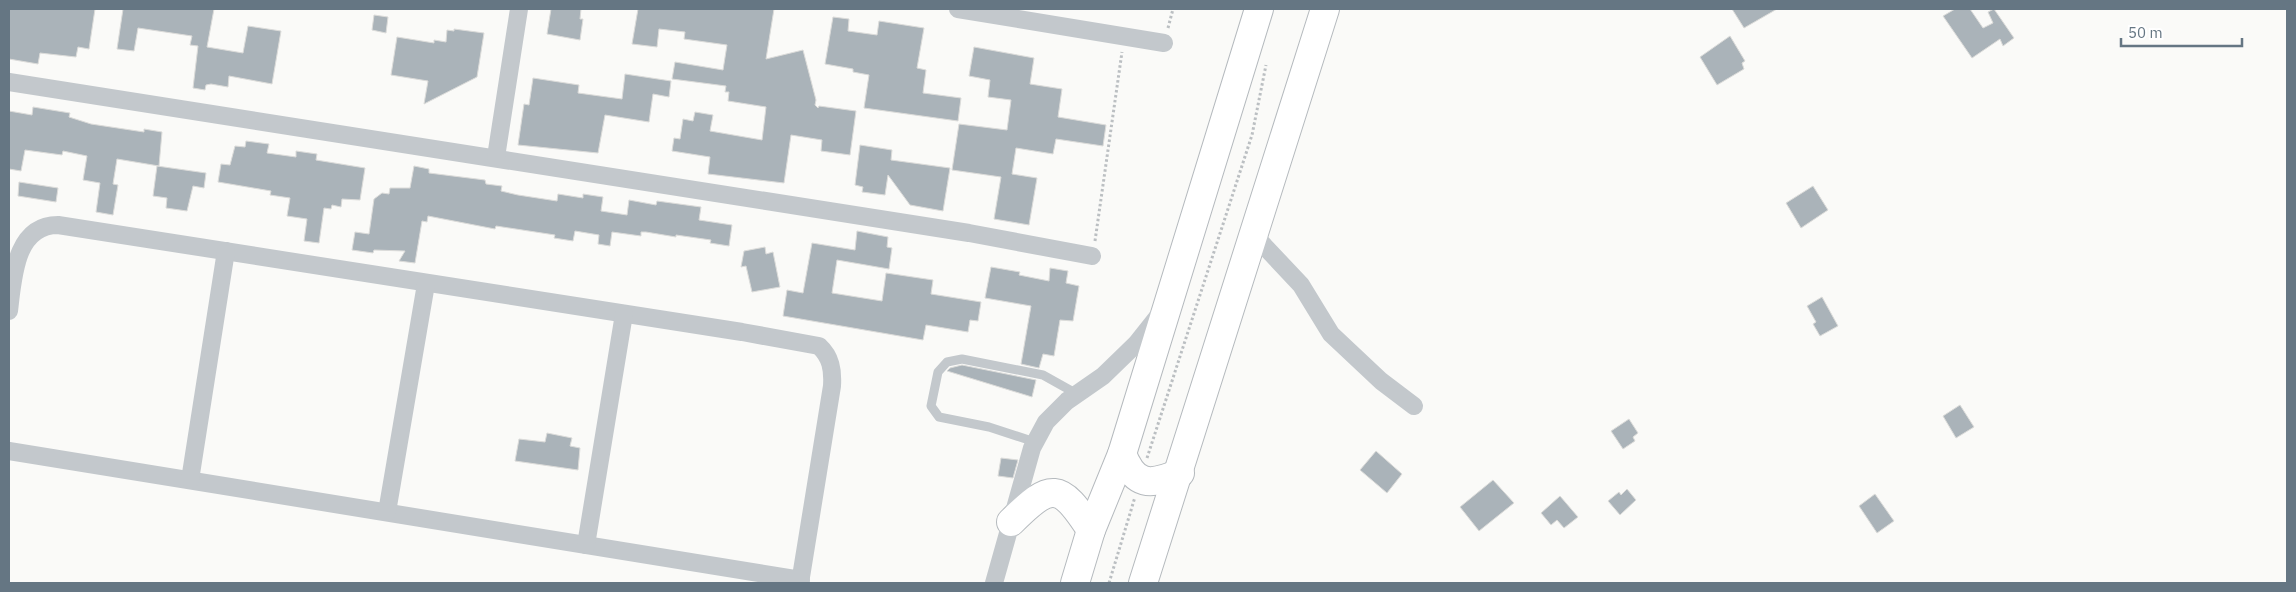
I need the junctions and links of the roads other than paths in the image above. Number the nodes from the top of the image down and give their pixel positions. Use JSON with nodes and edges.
{"nodes":[{"id":1,"x":519,"y":9,"type":"edge"},
{"id":2,"x":958,"y":9,"type":"edge"},
{"id":3,"x":1259,"y":9,"type":"edge"},
{"id":4,"x":1325,"y":9,"type":"edge"},
{"id":5,"x":1164,"y":44,"type":"dead end"},
{"id":6,"x":9,"y":82,"type":"edge"},
{"id":7,"x":496,"y":157,"type":"junction"},
{"id":8,"x":1254,"y":235,"type":"junction"},
{"id":9,"x":226,"y":251,"type":"junction"},
{"id":10,"x":1092,"y":256,"type":"road end"},
{"id":11,"x":426,"y":284,"type":"junction"},
{"id":12,"x":1170,"y":301,"type":"junction"},
{"id":13,"x":9,"y":311,"type":"edge"},
{"id":14,"x":624,"y":314,"type":"junction"},
{"id":15,"x":1077,"y":394,"type":"junction"},
{"id":16,"x":1414,"y":406,"type":"dead end"},
{"id":17,"x":1035,"y":442,"type":"junction"},
{"id":18,"x":9,"y":450,"type":"edge"},
{"id":19,"x":1122,"y":454,"type":"junction"},
{"id":20,"x":1180,"y":473,"type":"junction"},
{"id":21,"x":190,"y":480,"type":"junction"},
{"id":22,"x":387,"y":512,"type":"junction"},
{"id":23,"x":1011,"y":522,"type":"junction"},
{"id":24,"x":1091,"y":530,"type":"junction"},
{"id":25,"x":586,"y":545,"type":"junction"},
{"id":26,"x":801,"y":582,"type":"edge"},
{"id":27,"x":994,"y":583,"type":"edge"},
{"id":28,"x":1075,"y":583,"type":"edge"},
{"id":29,"x":1143,"y":583,"type":"edge"}],
"edges":[{"from":1,"to":7,"type":"street"},
{"from":2,"to":5,"type":"street"},
{"from":3,"to":12,"type":"main road"},
{"from":4,"to":8,"type":"main road"},
{"from":6,"to":7,"type":"street"},
{"from":7,"to":10,"type":"street"},
{"from":8,"to":16,"type":"street"},
{"from":8,"to":20,"type":"main road"},
{"from":9,"to":11,"type":"street"},
{"from":9,"to":13,"type":"street"},
{"from":9,"to":21,"type":"street"},
{"from":11,"to":14,"type":"street"},
{"from":11,"to":22,"type":"street"},
{"from":12,"to":15,"type":"street"},
{"from":12,"to":19,"type":"main road"},
{"from":14,"to":25,"type":"street"},
{"from":14,"to":26,"type":"street"},
{"from":15,"to":17,"type":"street"},
{"from":15,"to":17,"type":"lane"},
{"from":17,"to":23,"type":"street"},
{"from":18,"to":21,"type":"street"},
{"from":19,"to":20,"type":"main road"},
{"from":19,"to":24,"type":"main road"},
{"from":20,"to":29,"type":"main road"},
{"from":21,"to":22,"type":"street"},
{"from":22,"to":25,"type":"street"},
{"from":23,"to":24,"type":"main road"},
{"from":23,"to":27,"type":"street"},
{"from":24,"to":28,"type":"main road"},
{"from":25,"to":26,"type":"street"}]}
